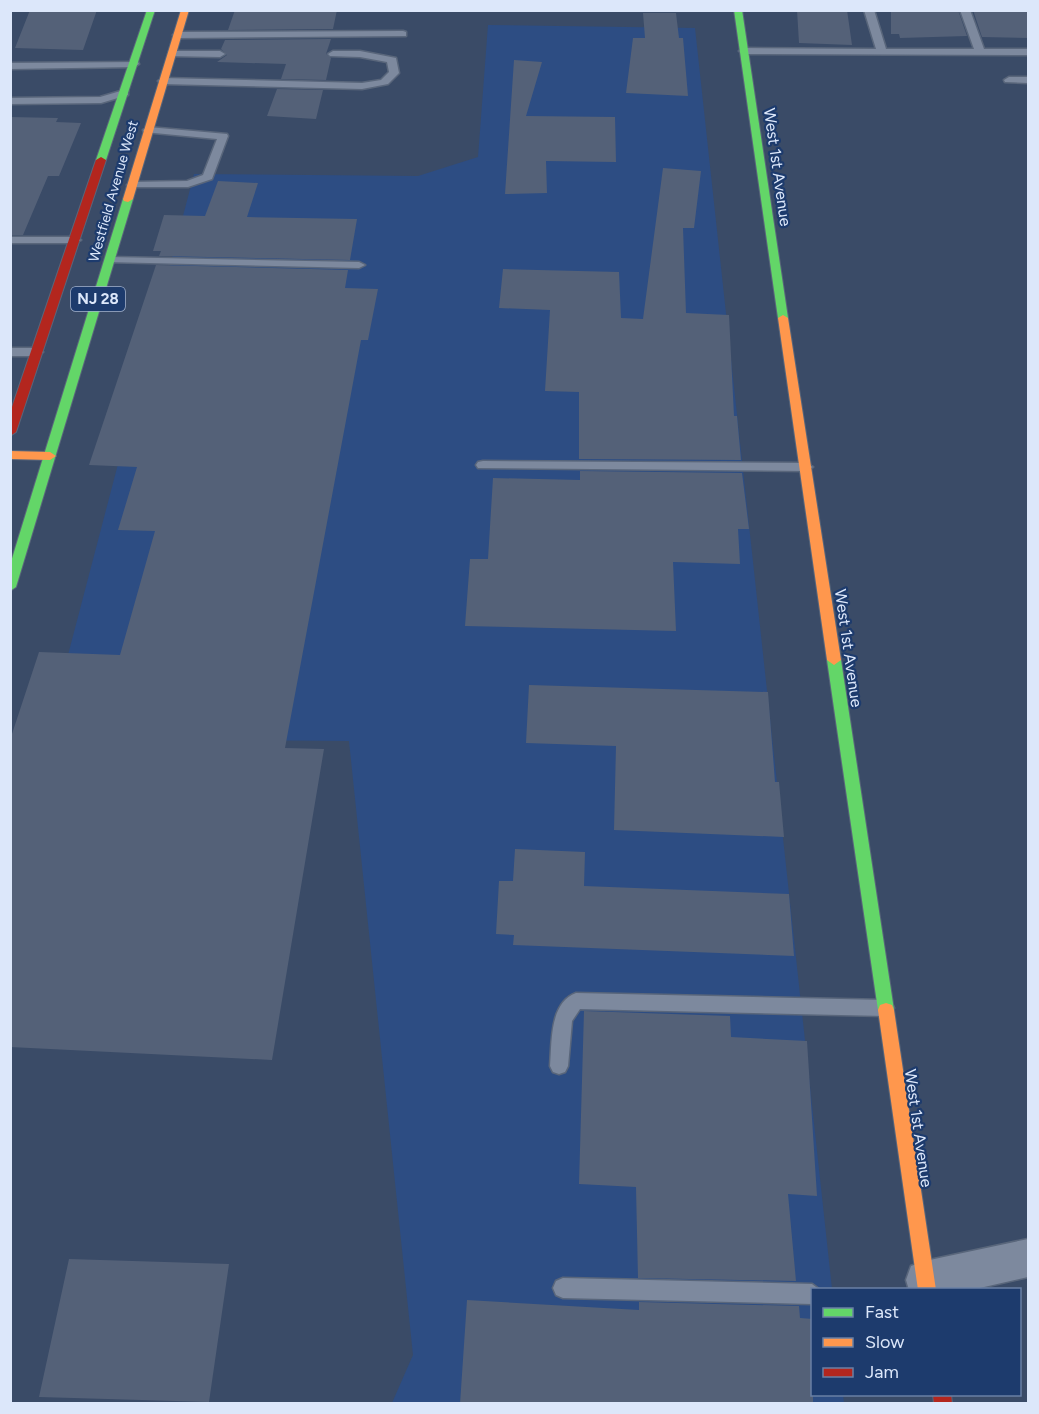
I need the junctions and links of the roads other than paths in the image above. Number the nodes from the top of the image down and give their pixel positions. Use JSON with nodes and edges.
{"nodes":[{"id":1,"x":151,"y":10,"type":"edge"},
{"id":2,"x":185,"y":10,"type":"edge"},
{"id":3,"x":738,"y":10,"type":"edge"},
{"id":4,"x":869,"y":10,"type":"edge"},
{"id":5,"x":965,"y":10,"type":"edge"},
{"id":6,"x":403,"y":34,"type":"dead end"},
{"id":7,"x":178,"y":35,"type":"junction"},
{"id":8,"x":744,"y":51,"type":"junction"},
{"id":9,"x":882,"y":51,"type":"junction"},
{"id":10,"x":980,"y":52,"type":"junction"},
{"id":11,"x":1029,"y":52,"type":"edge"},
{"id":12,"x":172,"y":54,"type":"junction"},
{"id":13,"x":220,"y":54,"type":"dead end"},
{"id":14,"x":333,"y":54,"type":"dead end"},
{"id":15,"x":134,"y":64,"type":"junction"},
{"id":16,"x":10,"y":66,"type":"edge"},
{"id":17,"x":1009,"y":80,"type":"dead end"},
{"id":18,"x":1029,"y":80,"type":"edge"},
{"id":19,"x":146,"y":91,"type":"junction"},
{"id":20,"x":10,"y":101,"type":"edge"},
{"id":21,"x":148,"y":130,"type":"junction"},
{"id":22,"x":132,"y":185,"type":"junction"},
{"id":23,"x":10,"y":240,"type":"edge"},
{"id":24,"x":75,"y":240,"type":"junction"},
{"id":25,"x":110,"y":260,"type":"junction"},
{"id":26,"x":359,"y":265,"type":"dead end"},
{"id":27,"x":10,"y":352,"type":"edge"},
{"id":28,"x":37,"y":352,"type":"junction"},
{"id":29,"x":10,"y":432,"type":"edge"},
{"id":30,"x":10,"y":455,"type":"edge"},
{"id":31,"x":50,"y":456,"type":"junction"},
{"id":32,"x":483,"y":465,"type":"dead end"},
{"id":33,"x":806,"y":467,"type":"junction"},
{"id":34,"x":10,"y":587,"type":"edge"},
{"id":35,"x":885,"y":1008,"type":"junction"},
{"id":36,"x":559,"y":1066,"type":"dead end"},
{"id":37,"x":1029,"y":1258,"type":"edge"},
{"id":38,"x":926,"y":1285,"type":"edge"},
{"id":39,"x":563,"y":1288,"type":"dead end"},
{"id":40,"x":811,"y":1294,"type":"edge"}],
"edges":[{"from":1,"to":15,"type":"main road","name":"Westfield Avenue West","number":"NJ 28"},
{"from":2,"to":7,"type":"main road","name":"Westfield Avenue West","number":"NJ 28"},
{"from":3,"to":8,"type":"main road","name":"West 1st Avenue"},
{"from":4,"to":9,"type":"lane"},
{"from":5,"to":10,"type":"lane"},
{"from":6,"to":7,"type":"lane"},
{"from":7,"to":12,"type":"main road","name":"Westfield Avenue West","number":"NJ 28"},
{"from":8,"to":9,"type":"lane"},
{"from":8,"to":33,"type":"main road","name":"West 1st Avenue"},
{"from":9,"to":10,"type":"lane"},
{"from":10,"to":11,"type":"lane"},
{"from":12,"to":13,"type":"lane"},
{"from":12,"to":19,"type":"main road","name":"Westfield Avenue West","number":"NJ 28"},
{"from":14,"to":19,"type":"lane"},
{"from":15,"to":16,"type":"lane"},
{"from":15,"to":19,"type":"main road","name":"Westfield Avenue West","number":"NJ 28"},
{"from":17,"to":18,"type":"lane"},
{"from":19,"to":20,"type":"lane"},
{"from":19,"to":21,"type":"main road","name":"Westfield Avenue West","number":"NJ 28"},
{"from":19,"to":24,"type":"main road","name":"Westfield Avenue West","number":"NJ 28"},
{"from":21,"to":22,"type":"main road","name":"Westfield Avenue West","number":"NJ 28"},
{"from":21,"to":22,"type":"lane"},
{"from":22,"to":25,"type":"main road","name":"Westfield Avenue West","number":"NJ 28"},
{"from":23,"to":24,"type":"lane"},
{"from":24,"to":28,"type":"main road","name":"Westfield Avenue West","number":"NJ 28"},
{"from":25,"to":26,"type":"lane"},
{"from":25,"to":31,"type":"main road","name":"Westfield Avenue West","number":"NJ 28"},
{"from":27,"to":28,"type":"lane"},
{"from":28,"to":29,"type":"main road","name":"Westfield Avenue West","number":"NJ 28"},
{"from":30,"to":31,"type":"main road"},
{"from":31,"to":34,"type":"main road","name":"Westfield Avenue West","number":"NJ 28"},
{"from":32,"to":33,"type":"lane"},
{"from":33,"to":35,"type":"main road","name":"West 1st Avenue"},
{"from":35,"to":36,"type":"lane"},
{"from":35,"to":38,"type":"main road","name":"West 1st Avenue"},
{"from":37,"to":38,"type":"street"},
{"from":39,"to":40,"type":"lane"}]}
